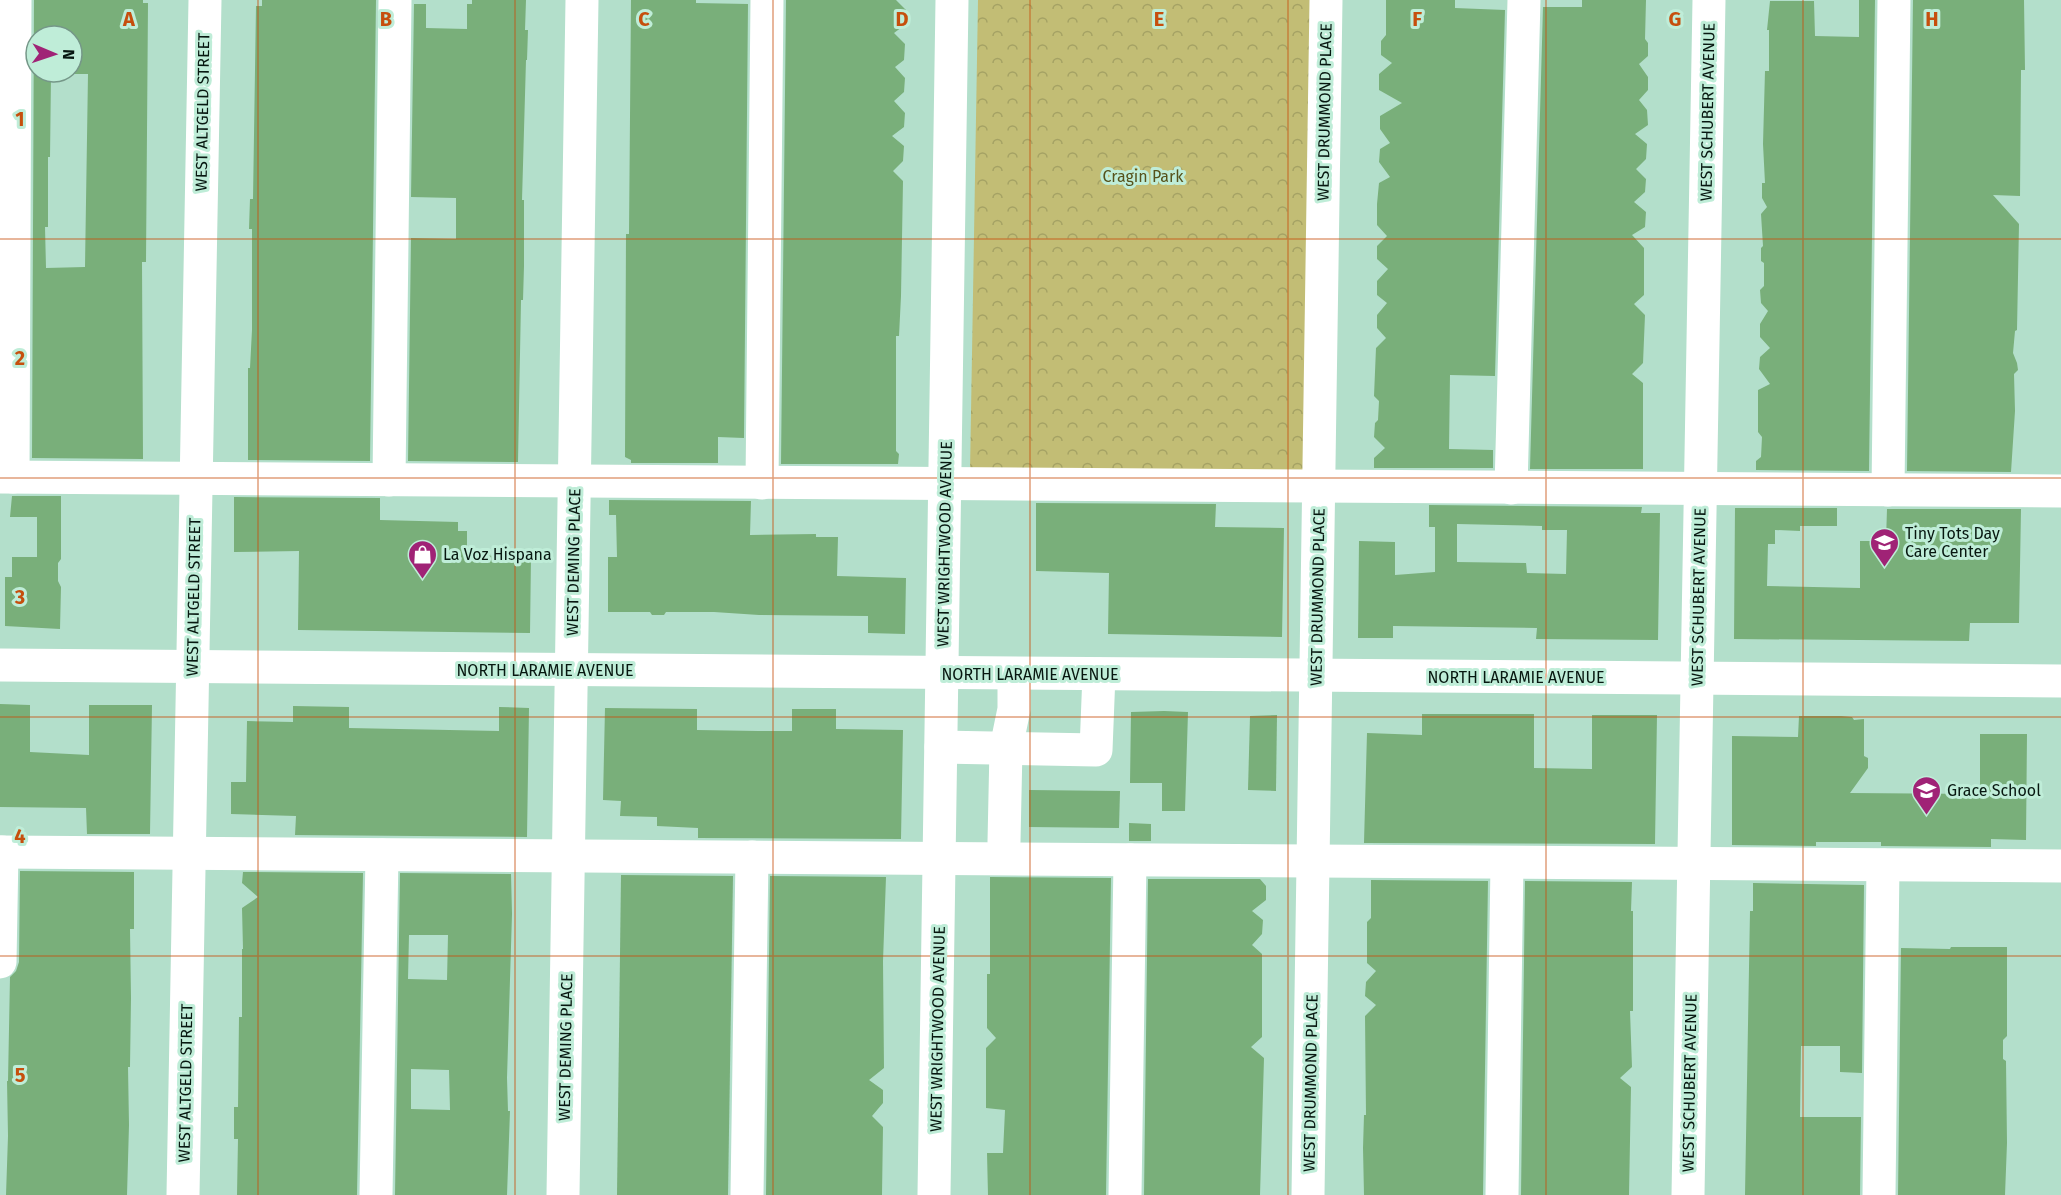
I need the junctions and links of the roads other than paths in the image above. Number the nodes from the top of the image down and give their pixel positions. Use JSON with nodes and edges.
{"nodes":[{"id":1,"x":15,"y":0,"type":"edge"},
{"id":2,"x":205,"y":0,"type":"edge"},
{"id":3,"x":395,"y":0,"type":"edge"},
{"id":4,"x":582,"y":0,"type":"edge"},
{"id":5,"x":767,"y":0,"type":"edge"},
{"id":6,"x":952,"y":0,"type":"edge"},
{"id":7,"x":1326,"y":0,"type":"edge"},
{"id":8,"x":1524,"y":0,"type":"edge"},
{"id":9,"x":1709,"y":0,"type":"edge"},
{"id":10,"x":1894,"y":0,"type":"edge"},
{"id":11,"x":6,"y":477,"type":"edge"},
{"id":12,"x":195,"y":479,"type":"junction"},
{"id":13,"x":389,"y":480,"type":"junction"},
{"id":14,"x":574,"y":481,"type":"junction"},
{"id":15,"x":762,"y":483,"type":"junction"},
{"id":16,"x":945,"y":484,"type":"junction"},
{"id":17,"x":1319,"y":486,"type":"junction"},
{"id":18,"x":1511,"y":488,"type":"junction"},
{"id":19,"x":1700,"y":489,"type":"junction"},
{"id":20,"x":1888,"y":490,"type":"junction"},
{"id":21,"x":2061,"y":491,"type":"edge"},
{"id":22,"x":0,"y":665,"type":"edge"},
{"id":23,"x":191,"y":667,"type":"junction"},
{"id":24,"x":572,"y":670,"type":"junction"},
{"id":25,"x":942,"y":673,"type":"junction"},
{"id":26,"x":1014,"y":674,"type":"junction"},
{"id":27,"x":1099,"y":674,"type":"junction"},
{"id":28,"x":1316,"y":676,"type":"junction"},
{"id":29,"x":1696,"y":678,"type":"junction"},
{"id":30,"x":2061,"y":681,"type":"edge"},
{"id":31,"x":941,"y":747,"type":"junction"},
{"id":32,"x":1006,"y":748,"type":"junction"},
{"id":33,"x":1004,"y":842,"type":"dead end"},
{"id":34,"x":1,"y":852,"type":"edge"},
{"id":35,"x":188,"y":854,"type":"junction"},
{"id":36,"x":382,"y":855,"type":"junction"},
{"id":37,"x":568,"y":856,"type":"junction"},
{"id":38,"x":752,"y":857,"type":"junction"},
{"id":39,"x":939,"y":859,"type":"junction"},
{"id":40,"x":1131,"y":860,"type":"junction"},
{"id":41,"x":1313,"y":861,"type":"junction"},
{"id":42,"x":1508,"y":863,"type":"junction"},
{"id":43,"x":1693,"y":864,"type":"junction"},
{"id":44,"x":1883,"y":865,"type":"junction"},
{"id":45,"x":2061,"y":866,"type":"edge"},
{"id":46,"x":0,"y":962,"type":"edge"},
{"id":47,"x":183,"y":1195,"type":"edge"},
{"id":48,"x":376,"y":1195,"type":"edge"},
{"id":49,"x":563,"y":1195,"type":"edge"},
{"id":50,"x":747,"y":1195,"type":"edge"},
{"id":51,"x":934,"y":1195,"type":"edge"},
{"id":52,"x":1125,"y":1195,"type":"edge"},
{"id":53,"x":1308,"y":1195,"type":"edge"},
{"id":54,"x":1502,"y":1195,"type":"edge"},
{"id":55,"x":1688,"y":1195,"type":"edge"},
{"id":56,"x":1879,"y":1195,"type":"edge"}],
"edges":[{"from":1,"to":11,"type":"street"},
{"from":2,"to":12,"type":"street","name":"WEST ALTGELD STREET"},
{"from":3,"to":13,"type":"street"},
{"from":4,"to":14,"type":"street","name":"WEST DEMING PLACE"},
{"from":5,"to":15,"type":"street"},
{"from":6,"to":16,"type":"street","name":"WEST WRIGHTWOOD AVENUE"},
{"from":7,"to":17,"type":"street","name":"WEST DRUMMOND PLACE"},
{"from":8,"to":18,"type":"street"},
{"from":9,"to":19,"type":"street","name":"WEST SCHUBERT AVENUE"},
{"from":10,"to":20,"type":"street"},
{"from":11,"to":12,"type":"street"},
{"from":12,"to":13,"type":"street"},
{"from":12,"to":23,"type":"street","name":"WEST ALTGELD STREET"},
{"from":13,"to":14,"type":"street"},
{"from":14,"to":15,"type":"street"},
{"from":14,"to":24,"type":"street","name":"WEST DEMING PLACE"},
{"from":15,"to":16,"type":"street"},
{"from":16,"to":17,"type":"street"},
{"from":16,"to":25,"type":"street","name":"WEST WRIGHTWOOD AVENUE"},
{"from":17,"to":18,"type":"street"},
{"from":17,"to":28,"type":"street","name":"WEST DRUMMOND PLACE"},
{"from":18,"to":19,"type":"street"},
{"from":19,"to":20,"type":"street"},
{"from":19,"to":29,"type":"street","name":"WEST SCHUBERT AVENUE"},
{"from":20,"to":21,"type":"street"},
{"from":22,"to":23,"type":"street","name":"NORTH LARAMIE AVENUE"},
{"from":23,"to":24,"type":"street","name":"NORTH LARAMIE AVENUE"},
{"from":23,"to":35,"type":"street","name":"WEST ALTGELD STREET"},
{"from":24,"to":25,"type":"street","name":"NORTH LARAMIE AVENUE"},
{"from":24,"to":37,"type":"street","name":"WEST DEMING PLACE"},
{"from":25,"to":26,"type":"street","name":"NORTH LARAMIE AVENUE"},
{"from":25,"to":31,"type":"street","name":"WEST WRIGHTWOOD AVENUE"},
{"from":26,"to":27,"type":"street","name":"NORTH LARAMIE AVENUE"},
{"from":26,"to":32,"type":"street"},
{"from":27,"to":28,"type":"street","name":"NORTH LARAMIE AVENUE"},
{"from":27,"to":32,"type":"street"},
{"from":28,"to":29,"type":"street","name":"NORTH LARAMIE AVENUE"},
{"from":28,"to":41,"type":"street","name":"WEST DRUMMOND PLACE"},
{"from":29,"to":30,"type":"street","name":"NORTH LARAMIE AVENUE"},
{"from":29,"to":43,"type":"street","name":"WEST SCHUBERT AVENUE"},
{"from":31,"to":32,"type":"street"},
{"from":31,"to":39,"type":"street","name":"WEST WRIGHTWOOD AVENUE"},
{"from":32,"to":33,"type":"street"},
{"from":34,"to":35,"type":"street"},
{"from":34,"to":46,"type":"street"},
{"from":35,"to":36,"type":"street"},
{"from":35,"to":47,"type":"street","name":"WEST ALTGELD STREET"},
{"from":36,"to":37,"type":"street"},
{"from":36,"to":48,"type":"street"},
{"from":37,"to":38,"type":"street"},
{"from":37,"to":49,"type":"street","name":"WEST DEMING PLACE"},
{"from":38,"to":39,"type":"street"},
{"from":38,"to":50,"type":"street"},
{"from":39,"to":40,"type":"street"},
{"from":39,"to":51,"type":"street","name":"WEST WRIGHTWOOD AVENUE"},
{"from":40,"to":41,"type":"street"},
{"from":40,"to":52,"type":"street"},
{"from":41,"to":42,"type":"street"},
{"from":41,"to":53,"type":"street","name":"WEST DRUMMOND PLACE"},
{"from":42,"to":43,"type":"street"},
{"from":42,"to":54,"type":"street"},
{"from":43,"to":44,"type":"street"},
{"from":43,"to":55,"type":"street","name":"WEST SCHUBERT AVENUE"},
{"from":44,"to":45,"type":"street"},
{"from":44,"to":56,"type":"street"}]}
